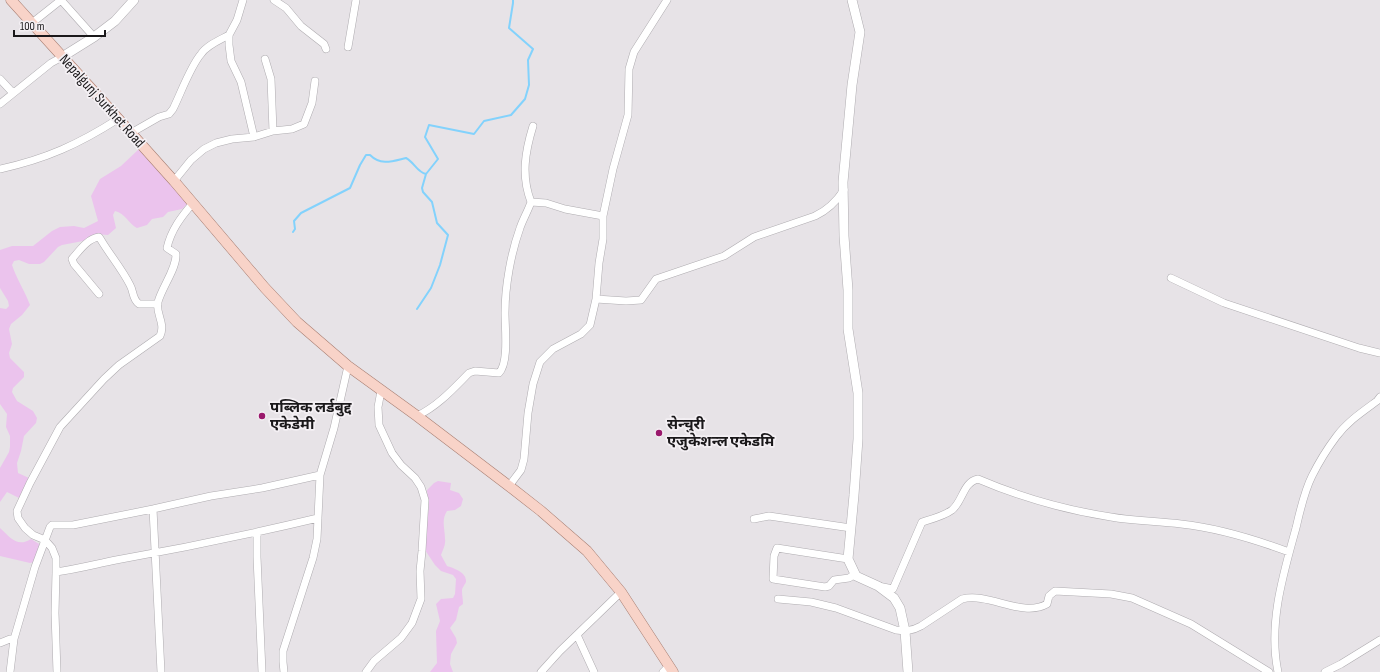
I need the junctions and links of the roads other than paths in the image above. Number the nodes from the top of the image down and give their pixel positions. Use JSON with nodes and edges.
{"nodes":[{"id":1,"x":11,"y":0,"type":"edge"},
{"id":2,"x":61,"y":0,"type":"edge"},
{"id":3,"x":134,"y":0,"type":"edge"},
{"id":4,"x":243,"y":0,"type":"edge"},
{"id":5,"x":274,"y":0,"type":"edge"},
{"id":6,"x":356,"y":0,"type":"edge"},
{"id":7,"x":667,"y":0,"type":"edge"},
{"id":8,"x":852,"y":0,"type":"edge"},
{"id":9,"x":32,"y":23,"type":"junction"},
{"id":10,"x":229,"y":35,"type":"junction"},
{"id":11,"x":94,"y":37,"type":"junction"},
{"id":12,"x":348,"y":47,"type":"dead end"},
{"id":13,"x":326,"y":49,"type":"dead end"},
{"id":14,"x":62,"y":57,"type":"junction"},
{"id":15,"x":265,"y":59,"type":"dead end"},
{"id":16,"x":0,"y":79,"type":"edge"},
{"id":17,"x":315,"y":81,"type":"dead end"},
{"id":18,"x":14,"y":93,"type":"junction"},
{"id":19,"x":0,"y":104,"type":"edge"},
{"id":20,"x":118,"y":118,"type":"junction"},
{"id":21,"x":533,"y":126,"type":"dead end"},
{"id":22,"x":273,"y":131,"type":"junction"},
{"id":23,"x":131,"y":132,"type":"junction"},
{"id":24,"x":254,"y":137,"type":"junction"},
{"id":25,"x":0,"y":169,"type":"edge"},
{"id":26,"x":175,"y":183,"type":"junction"},
{"id":27,"x":844,"y":190,"type":"junction"},
{"id":28,"x":191,"y":201,"type":"junction"},
{"id":29,"x":531,"y":202,"type":"junction"},
{"id":30,"x":603,"y":216,"type":"junction"},
{"id":31,"x":1170,"y":278,"type":"dead end"},
{"id":32,"x":98,"y":294,"type":"dead end"},
{"id":33,"x":596,"y":299,"type":"junction"},
{"id":34,"x":158,"y":304,"type":"junction"},
{"id":35,"x":1380,"y":353,"type":"edge"},
{"id":36,"x":348,"y":366,"type":"junction"},
{"id":37,"x":381,"y":391,"type":"junction"},
{"id":38,"x":1380,"y":397,"type":"edge"},
{"id":39,"x":417,"y":416,"type":"junction"},
{"id":40,"x":320,"y":474,"type":"junction"},
{"id":41,"x":508,"y":486,"type":"junction"},
{"id":42,"x":153,"y":509,"type":"junction"},
{"id":43,"x":318,"y":518,"type":"junction"},
{"id":44,"x":754,"y":519,"type":"dead end"},
{"id":45,"x":851,"y":528,"type":"junction"},
{"id":46,"x":257,"y":532,"type":"junction"},
{"id":47,"x":45,"y":540,"type":"junction"},
{"id":48,"x":1289,"y":552,"type":"junction"},
{"id":49,"x":156,"y":553,"type":"junction"},
{"id":50,"x":848,"y":559,"type":"junction"},
{"id":51,"x":56,"y":572,"type":"junction"},
{"id":52,"x":855,"y":574,"type":"junction"},
{"id":53,"x":878,"y":586,"type":"junction"},
{"id":54,"x":621,"y":592,"type":"junction"},
{"id":55,"x":778,"y":600,"type":"dead end"},
{"id":56,"x":905,"y":632,"type":"junction"},
{"id":57,"x":577,"y":635,"type":"junction"},
{"id":58,"x":14,"y":639,"type":"junction"},
{"id":59,"x":1380,"y":640,"type":"edge"},
{"id":60,"x":0,"y":643,"type":"edge"},
{"id":61,"x":668,"y":670,"type":"edge"},
{"id":62,"x":10,"y":672,"type":"edge"},
{"id":63,"x":57,"y":672,"type":"edge"},
{"id":64,"x":161,"y":672,"type":"edge"},
{"id":65,"x":262,"y":672,"type":"edge"},
{"id":66,"x":284,"y":672,"type":"edge"},
{"id":67,"x":366,"y":672,"type":"edge"},
{"id":68,"x":541,"y":672,"type":"edge"},
{"id":69,"x":594,"y":672,"type":"edge"},
{"id":70,"x":908,"y":672,"type":"edge"},
{"id":71,"x":1269,"y":672,"type":"edge"},
{"id":72,"x":1278,"y":672,"type":"edge"},
{"id":73,"x":1325,"y":672,"type":"edge"}],
"edges":[{"from":1,"to":9,"type":"main road","name":"Nepalgunj Surkhet Road"},
{"from":2,"to":9,"type":"street"},
{"from":2,"to":11,"type":"street"},
{"from":3,"to":11,"type":"street"},
{"from":4,"to":10,"type":"street"},
{"from":5,"to":13,"type":"street"},
{"from":6,"to":12,"type":"street"},
{"from":7,"to":30,"type":"street"},
{"from":8,"to":27,"type":"street"},
{"from":9,"to":14,"type":"main road","name":"Nepalgunj Surkhet Road"},
{"from":10,"to":23,"type":"street"},
{"from":10,"to":24,"type":"street"},
{"from":11,"to":14,"type":"street"},
{"from":14,"to":18,"type":"street"},
{"from":14,"to":20,"type":"main road","name":"Nepalgunj Surkhet Road"},
{"from":15,"to":22,"type":"street"},
{"from":16,"to":18,"type":"street"},
{"from":17,"to":22,"type":"street"},
{"from":18,"to":19,"type":"street"},
{"from":20,"to":23,"type":"main road","name":"Nepalgunj Surkhet Road"},
{"from":20,"to":25,"type":"street"},
{"from":21,"to":29,"type":"street"},
{"from":22,"to":24,"type":"street"},
{"from":23,"to":26,"type":"main road","name":"Nepalgunj Surkhet Road"},
{"from":24,"to":26,"type":"street"},
{"from":26,"to":28,"type":"main road","name":"Nepalgunj Surkhet Road"},
{"from":27,"to":33,"type":"street"},
{"from":27,"to":45,"type":"street"},
{"from":28,"to":34,"type":"street"},
{"from":28,"to":36,"type":"main road","name":"Nepalgunj Surkhet Road"},
{"from":29,"to":30,"type":"street"},
{"from":29,"to":39,"type":"street"},
{"from":30,"to":33,"type":"street"},
{"from":31,"to":35,"type":"street"},
{"from":32,"to":34,"type":"street"},
{"from":33,"to":41,"type":"street"},
{"from":34,"to":47,"type":"street"},
{"from":36,"to":37,"type":"main road","name":"Nepalgunj Surkhet Road"},
{"from":36,"to":40,"type":"street"},
{"from":37,"to":39,"type":"main road","name":"Nepalgunj Surkhet Road"},
{"from":37,"to":67,"type":"street"},
{"from":38,"to":48,"type":"street"},
{"from":39,"to":41,"type":"main road","name":"Nepalgunj Surkhet Road"},
{"from":40,"to":42,"type":"street"},
{"from":40,"to":43,"type":"street"},
{"from":41,"to":54,"type":"main road","name":"Nepalgunj Surkhet Road"},
{"from":42,"to":47,"type":"street"},
{"from":42,"to":49,"type":"street"},
{"from":43,"to":46,"type":"street"},
{"from":43,"to":66,"type":"street"},
{"from":44,"to":45,"type":"street"},
{"from":45,"to":50,"type":"street"},
{"from":46,"to":49,"type":"street"},
{"from":46,"to":65,"type":"street"},
{"from":47,"to":51,"type":"street"},
{"from":47,"to":58,"type":"street"},
{"from":48,"to":53,"type":"street"},
{"from":48,"to":72,"type":"street"},
{"from":49,"to":51,"type":"street"},
{"from":49,"to":64,"type":"street"},
{"from":50,"to":52,"type":"street"},
{"from":50,"to":52,"type":"street"},
{"from":51,"to":63,"type":"street"},
{"from":52,"to":53,"type":"street"},
{"from":53,"to":56,"type":"street"},
{"from":54,"to":57,"type":"street"},
{"from":54,"to":61,"type":"main road","name":"Nepalgunj Surkhet Road"},
{"from":55,"to":56,"type":"street"},
{"from":56,"to":70,"type":"street"},
{"from":56,"to":71,"type":"street"},
{"from":57,"to":68,"type":"street"},
{"from":57,"to":69,"type":"street"},
{"from":58,"to":60,"type":"street"},
{"from":58,"to":62,"type":"street"},
{"from":59,"to":73,"type":"street"}]}
